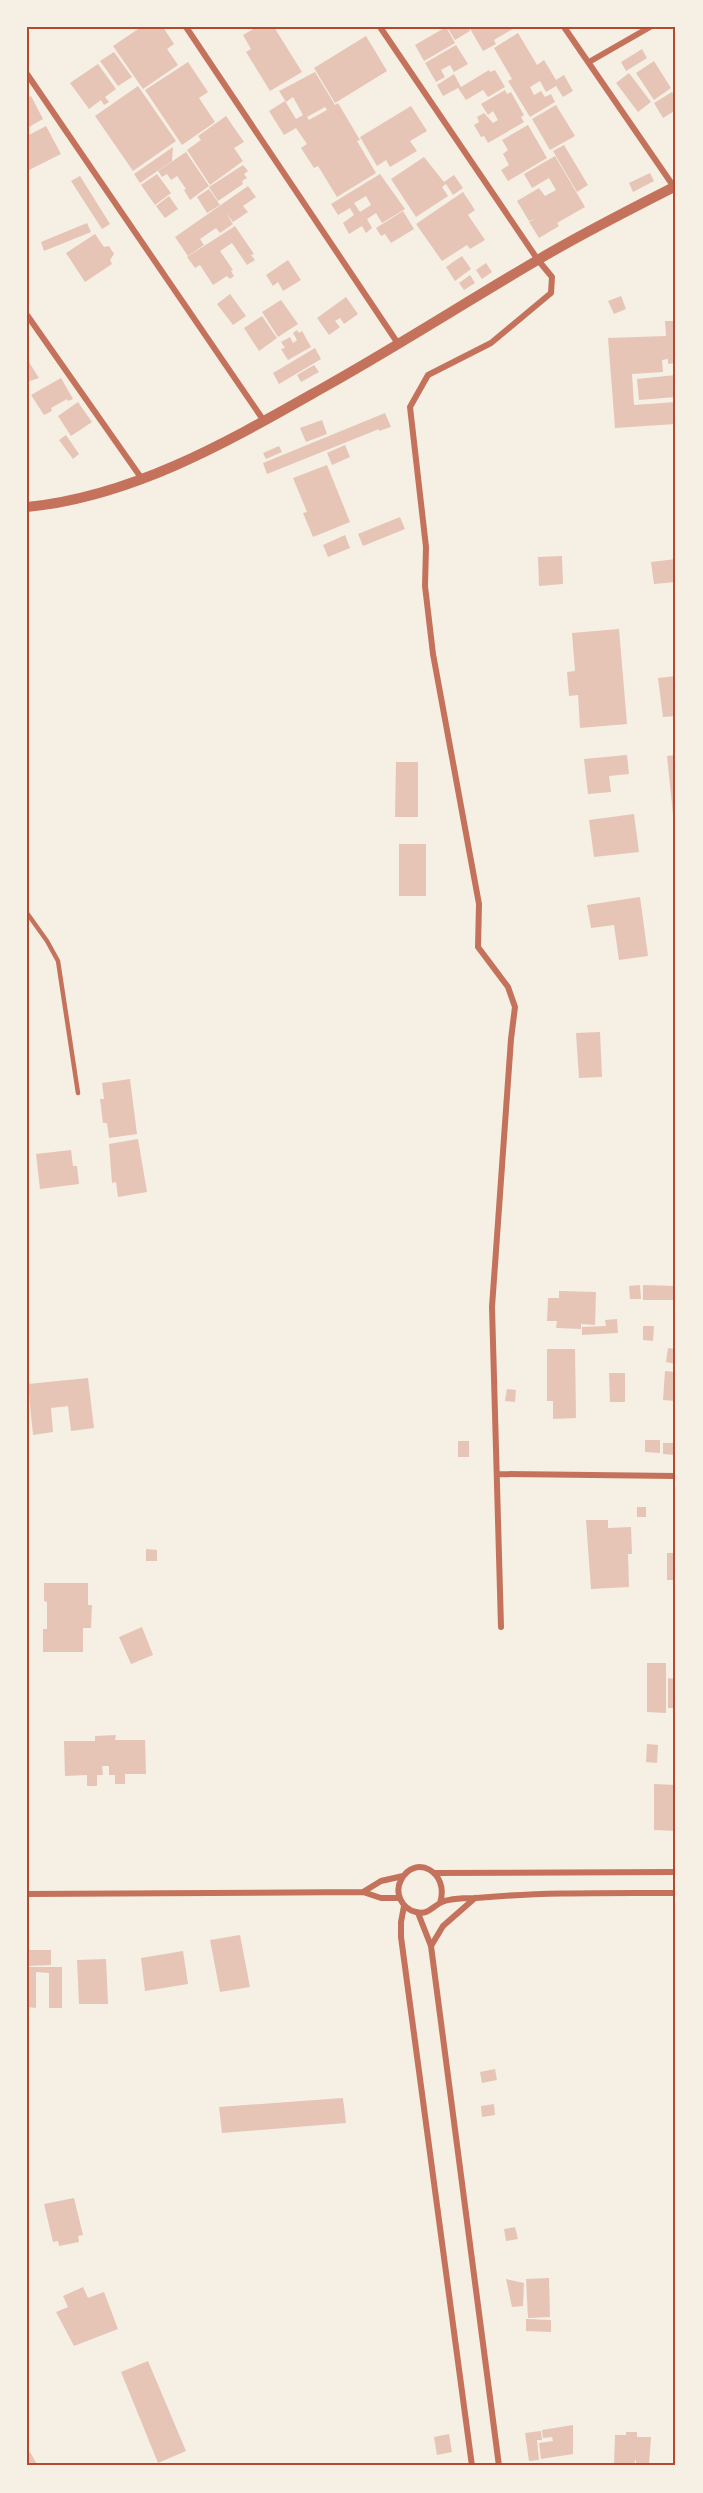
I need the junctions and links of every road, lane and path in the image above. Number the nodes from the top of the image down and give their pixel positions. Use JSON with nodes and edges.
{"nodes":[{"id":1,"x":186,"y":27,"type":"edge"},
{"id":2,"x":380,"y":27,"type":"edge"},
{"id":3,"x":564,"y":27,"type":"edge"},
{"id":4,"x":650,"y":27,"type":"edge"},
{"id":5,"x":589,"y":62,"type":"junction"},
{"id":6,"x":27,"y":74,"type":"edge"},
{"id":7,"x":34,"y":87,"type":"junction"},
{"id":8,"x":27,"y":90,"type":"edge"},
{"id":9,"x":675,"y":186,"type":"edge"},
{"id":10,"x":538,"y":260,"type":"junction"},
{"id":11,"x":27,"y":315,"type":"edge"},
{"id":12,"x":399,"y":345,"type":"junction"},
{"id":13,"x":264,"y":421,"type":"junction"},
{"id":14,"x":142,"y":480,"type":"junction"},
{"id":15,"x":27,"y":507,"type":"edge"},
{"id":16,"x":27,"y":913,"type":"edge"},
{"id":17,"x":78,"y":1093,"type":"dead end"},
{"id":18,"x":497,"y":1474,"type":"junction"},
{"id":19,"x":676,"y":1476,"type":"edge"},
{"id":20,"x":501,"y":1627,"type":"dead end"},
{"id":21,"x":676,"y":1872,"type":"edge"},
{"id":22,"x":435,"y":1873,"type":"junction"},
{"id":23,"x":403,"y":1876,"type":"junction"},
{"id":24,"x":363,"y":1892,"type":"junction"},
{"id":25,"x":676,"y":1893,"type":"edge"},
{"id":26,"x":27,"y":1894,"type":"edge"},
{"id":27,"x":399,"y":1898,"type":"junction"},
{"id":28,"x":475,"y":1898,"type":"junction"},
{"id":29,"x":440,"y":1903,"type":"junction"},
{"id":30,"x":404,"y":1906,"type":"junction"},
{"id":31,"x":418,"y":1913,"type":"junction"},
{"id":32,"x":431,"y":1946,"type":"junction"},
{"id":33,"x":472,"y":2466,"type":"edge"},
{"id":34,"x":499,"y":2466,"type":"edge"}],
"edges":[{"from":1,"to":12,"type":"street"},
{"from":2,"to":10,"type":"street"},
{"from":3,"to":5,"type":"street"},
{"from":4,"to":5,"type":"street"},
{"from":5,"to":9,"type":"street"},
{"from":6,"to":7,"type":"street"},
{"from":7,"to":8,"type":"street"},
{"from":7,"to":13,"type":"street"},
{"from":9,"to":10,"type":"street"},
{"from":10,"to":12,"type":"street"},
{"from":10,"to":18,"type":"street"},
{"from":11,"to":14,"type":"street"},
{"from":12,"to":13,"type":"street"},
{"from":13,"to":14,"type":"street"},
{"from":14,"to":15,"type":"street"},
{"from":16,"to":17,"type":"lane"},
{"from":18,"to":19,"type":"street"},
{"from":18,"to":20,"type":"street"},
{"from":21,"to":22,"type":"street"},
{"from":22,"to":23,"type":"street"},
{"from":22,"to":29,"type":"street"},
{"from":23,"to":24,"type":"street"},
{"from":23,"to":27,"type":"street"},
{"from":24,"to":26,"type":"street"},
{"from":24,"to":27,"type":"street"},
{"from":25,"to":28,"type":"street"},
{"from":27,"to":30,"type":"street"},
{"from":28,"to":29,"type":"street"},
{"from":28,"to":32,"type":"street"},
{"from":29,"to":31,"type":"street"},
{"from":30,"to":31,"type":"street"},
{"from":30,"to":33,"type":"street"},
{"from":31,"to":32,"type":"street"},
{"from":32,"to":34,"type":"street"}]}
